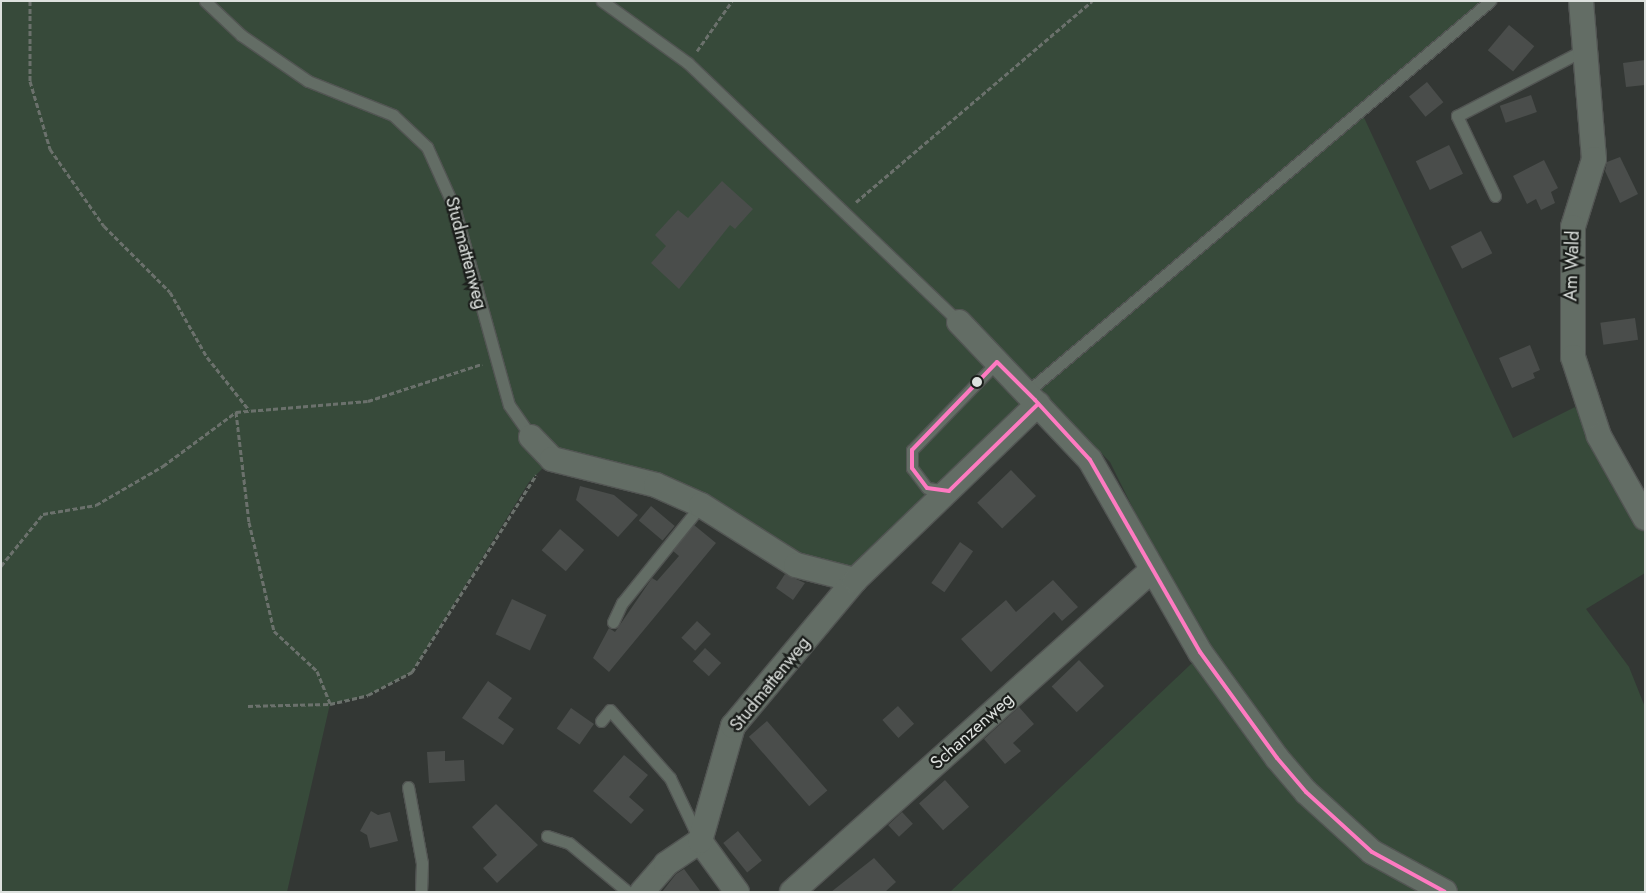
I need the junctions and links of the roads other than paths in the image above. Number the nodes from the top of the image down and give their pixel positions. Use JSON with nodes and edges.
{"nodes":[{"id":1,"x":205,"y":1,"type":"edge"},
{"id":2,"x":602,"y":1,"type":"edge"},
{"id":3,"x":1490,"y":1,"type":"edge"},
{"id":4,"x":1581,"y":1,"type":"edge"},
{"id":5,"x":1584,"y":50,"type":"junction"},
{"id":6,"x":1495,"y":196,"type":"dead end"},
{"id":7,"x":959,"y":322,"type":"joint"},
{"id":8,"x":997,"y":362,"type":"junction"},
{"id":9,"x":1033,"y":398,"type":"junction"},
{"id":10,"x":531,"y":437,"type":"joint"},
{"id":11,"x":948,"y":492,"type":"junction"},
{"id":12,"x":701,"y":505,"type":"junction"},
{"id":13,"x":1645,"y":518,"type":"edge"},
{"id":14,"x":1152,"y":570,"type":"junction"},
{"id":15,"x":855,"y":580,"type":"junction"},
{"id":16,"x":613,"y":622,"type":"dead end"},
{"id":17,"x":601,"y":721,"type":"dead end"},
{"id":18,"x":408,"y":787,"type":"dead end"},
{"id":19,"x":547,"y":836,"type":"dead end"},
{"id":20,"x":700,"y":841,"type":"junction"},
{"id":21,"x":421,"y":892,"type":"edge"},
{"id":22,"x":628,"y":892,"type":"edge"},
{"id":23,"x":642,"y":892,"type":"edge"},
{"id":24,"x":737,"y":892,"type":"edge"},
{"id":25,"x":792,"y":892,"type":"edge"},
{"id":26,"x":1445,"y":892,"type":"edge"}],
"edges":[{"from":1,"to":10,"type":"lane","name":"Studmattenweg"},
{"from":2,"to":7,"type":"lane"},
{"from":3,"to":9,"type":"lane"},
{"from":4,"to":5,"type":"street","name":"Am Wald"},
{"from":5,"to":6,"type":"lane"},
{"from":5,"to":13,"type":"street","name":"Am Wald"},
{"from":7,"to":8,"type":"street"},
{"from":8,"to":9,"type":"street"},
{"from":8,"to":11,"type":"lane"},
{"from":9,"to":11,"type":"street","name":"Studmattenweg"},
{"from":9,"to":14,"type":"street"},
{"from":10,"to":12,"type":"street","name":"Studmattenweg"},
{"from":11,"to":15,"type":"street","name":"Studmattenweg"},
{"from":12,"to":15,"type":"street"},
{"from":12,"to":16,"type":"lane"},
{"from":14,"to":25,"type":"street","name":"Schanzenweg"},
{"from":14,"to":26,"type":"street"},
{"from":15,"to":20,"type":"street","name":"Studmattenweg"},
{"from":17,"to":20,"type":"lane"},
{"from":18,"to":21,"type":"lane"},
{"from":19,"to":22,"type":"lane"},
{"from":20,"to":23,"type":"street"},
{"from":20,"to":24,"type":"street"}]}
